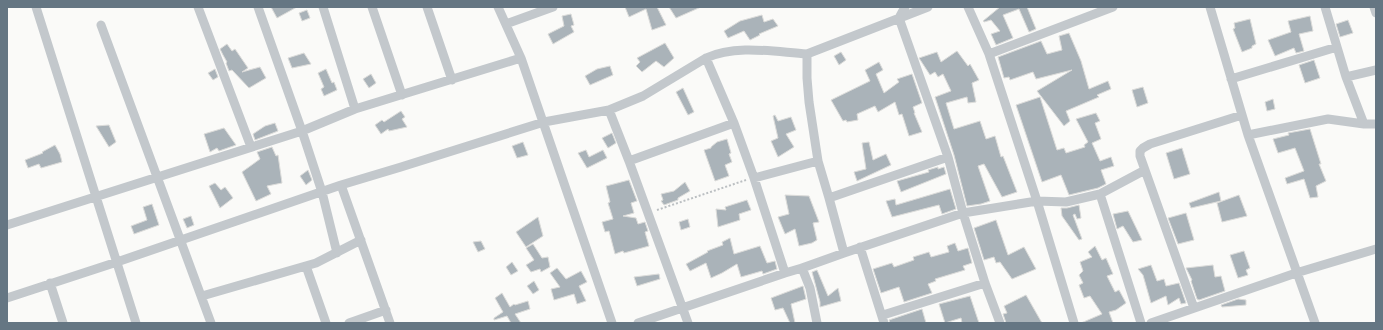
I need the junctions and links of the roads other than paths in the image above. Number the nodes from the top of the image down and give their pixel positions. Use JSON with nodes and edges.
{"nodes":[{"id":1,"x":36,"y":7,"type":"edge"},
{"id":2,"x":198,"y":7,"type":"edge"},
{"id":3,"x":258,"y":7,"type":"edge"},
{"id":4,"x":323,"y":7,"type":"edge"},
{"id":5,"x":372,"y":7,"type":"edge"},
{"id":6,"x":427,"y":7,"type":"edge"},
{"id":7,"x":498,"y":7,"type":"edge"},
{"id":8,"x":553,"y":7,"type":"edge"},
{"id":9,"x":905,"y":7,"type":"edge"},
{"id":10,"x":928,"y":7,"type":"edge"},
{"id":11,"x":968,"y":7,"type":"edge"},
{"id":12,"x":1113,"y":7,"type":"edge"},
{"id":13,"x":1210,"y":7,"type":"edge"},
{"id":14,"x":1325,"y":7,"type":"edge"},
{"id":15,"x":1374,"y":7,"type":"edge"},
{"id":16,"x":1376,"y":13,"type":"edge"},
{"id":17,"x":899,"y":18,"type":"junction"},
{"id":18,"x":506,"y":24,"type":"junction"},
{"id":19,"x":101,"y":25,"type":"dead end"},
{"id":20,"x":1337,"y":47,"type":"junction"},
{"id":21,"x":807,"y":54,"type":"junction"},
{"id":22,"x":989,"y":54,"type":"junction"},
{"id":23,"x":521,"y":58,"type":"junction"},
{"id":24,"x":706,"y":58,"type":"junction"},
{"id":25,"x":1376,"y":70,"type":"edge"},
{"id":26,"x":1346,"y":77,"type":"junction"},
{"id":27,"x":1231,"y":79,"type":"junction"},
{"id":28,"x":452,"y":80,"type":"junction"},
{"id":29,"x":402,"y":95,"type":"junction"},
{"id":30,"x":355,"y":109,"type":"junction"},
{"id":31,"x":609,"y":110,"type":"junction"},
{"id":32,"x":1242,"y":115,"type":"junction"},
{"id":33,"x":544,"y":122,"type":"junction"},
{"id":34,"x":734,"y":123,"type":"junction"},
{"id":35,"x":1364,"y":124,"type":"junction"},
{"id":36,"x":1376,"y":124,"type":"edge"},
{"id":37,"x":302,"y":130,"type":"junction"},
{"id":38,"x":1248,"y":135,"type":"junction"},
{"id":39,"x":251,"y":147,"type":"junction"},
{"id":40,"x":948,"y":158,"type":"junction"},
{"id":41,"x":629,"y":161,"type":"junction"},
{"id":42,"x":818,"y":161,"type":"junction"},
{"id":43,"x":1145,"y":170,"type":"junction"},
{"id":44,"x":157,"y":177,"type":"junction"},
{"id":45,"x":754,"y":178,"type":"junction"},
{"id":46,"x":341,"y":185,"type":"junction"},
{"id":47,"x":322,"y":192,"type":"junction"},
{"id":48,"x":1100,"y":194,"type":"junction"},
{"id":49,"x":96,"y":196,"type":"junction"},
{"id":50,"x":829,"y":198,"type":"junction"},
{"id":51,"x":1037,"y":201,"type":"junction"},
{"id":52,"x":963,"y":213,"type":"junction"},
{"id":53,"x":7,"y":225,"type":"edge"},
{"id":54,"x":182,"y":240,"type":"junction"},
{"id":55,"x":361,"y":240,"type":"junction"},
{"id":56,"x":860,"y":247,"type":"junction"},
{"id":57,"x":1376,"y":249,"type":"edge"},
{"id":58,"x":337,"y":253,"type":"junction"},
{"id":59,"x":844,"y":253,"type":"junction"},
{"id":60,"x":117,"y":262,"type":"junction"},
{"id":61,"x":306,"y":266,"type":"junction"},
{"id":62,"x":802,"y":268,"type":"junction"},
{"id":63,"x":785,"y":273,"type":"junction"},
{"id":64,"x":1296,"y":273,"type":"junction"},
{"id":65,"x":50,"y":283,"type":"junction"},
{"id":66,"x":985,"y":283,"type":"junction"},
{"id":67,"x":202,"y":296,"type":"junction"},
{"id":68,"x":7,"y":298,"type":"edge"},
{"id":69,"x":683,"y":308,"type":"junction"},
{"id":70,"x":1194,"y":308,"type":"junction"},
{"id":71,"x":386,"y":310,"type":"junction"},
{"id":72,"x":884,"y":319,"type":"edge"},
{"id":73,"x":63,"y":323,"type":"edge"},
{"id":74,"x":136,"y":323,"type":"edge"},
{"id":75,"x":211,"y":323,"type":"edge"},
{"id":76,"x":326,"y":323,"type":"edge"},
{"id":77,"x":349,"y":323,"type":"edge"},
{"id":78,"x":390,"y":323,"type":"edge"},
{"id":79,"x":612,"y":323,"type":"edge"},
{"id":80,"x":638,"y":323,"type":"edge"},
{"id":81,"x":688,"y":323,"type":"edge"},
{"id":82,"x":817,"y":323,"type":"edge"},
{"id":83,"x":1000,"y":323,"type":"edge"},
{"id":84,"x":1074,"y":323,"type":"edge"},
{"id":85,"x":1141,"y":323,"type":"edge"},
{"id":86,"x":1151,"y":323,"type":"edge"},
{"id":87,"x":1314,"y":323,"type":"edge"}],
"edges":[{"from":1,"to":49,"type":"street"},
{"from":2,"to":39,"type":"street"},
{"from":3,"to":37,"type":"street"},
{"from":4,"to":30,"type":"street"},
{"from":5,"to":29,"type":"street"},
{"from":6,"to":28,"type":"street"},
{"from":7,"to":18,"type":"street"},
{"from":8,"to":18,"type":"street"},
{"from":9,"to":17,"type":"street"},
{"from":10,"to":17,"type":"street"},
{"from":11,"to":22,"type":"street"},
{"from":12,"to":22,"type":"street"},
{"from":13,"to":27,"type":"street"},
{"from":14,"to":20,"type":"street"},
{"from":15,"to":16,"type":"street"},
{"from":17,"to":21,"type":"street"},
{"from":17,"to":40,"type":"street"},
{"from":18,"to":23,"type":"street"},
{"from":19,"to":44,"type":"street"},
{"from":20,"to":26,"type":"street"},
{"from":20,"to":27,"type":"street"},
{"from":21,"to":24,"type":"street"},
{"from":21,"to":42,"type":"street"},
{"from":22,"to":51,"type":"street"},
{"from":23,"to":28,"type":"street"},
{"from":23,"to":33,"type":"street"},
{"from":24,"to":31,"type":"street"},
{"from":24,"to":34,"type":"street"},
{"from":25,"to":26,"type":"street"},
{"from":26,"to":35,"type":"street"},
{"from":27,"to":32,"type":"street"},
{"from":28,"to":29,"type":"street"},
{"from":29,"to":30,"type":"street"},
{"from":30,"to":37,"type":"street"},
{"from":31,"to":33,"type":"street"},
{"from":31,"to":41,"type":"street"},
{"from":32,"to":38,"type":"street"},
{"from":32,"to":43,"type":"street"},
{"from":33,"to":46,"type":"street"},
{"from":33,"to":79,"type":"street"},
{"from":34,"to":41,"type":"street"},
{"from":34,"to":45,"type":"street"},
{"from":35,"to":36,"type":"street"},
{"from":35,"to":38,"type":"street"},
{"from":37,"to":39,"type":"street"},
{"from":37,"to":47,"type":"street"},
{"from":38,"to":64,"type":"street"},
{"from":39,"to":44,"type":"street"},
{"from":40,"to":50,"type":"street"},
{"from":40,"to":52,"type":"street"},
{"from":41,"to":69,"type":"street"},
{"from":42,"to":45,"type":"street"},
{"from":42,"to":50,"type":"street"},
{"from":43,"to":48,"type":"street"},
{"from":43,"to":70,"type":"street"},
{"from":44,"to":49,"type":"street"},
{"from":44,"to":54,"type":"street"},
{"from":45,"to":63,"type":"street"},
{"from":46,"to":47,"type":"street"},
{"from":46,"to":55,"type":"street"},
{"from":47,"to":54,"type":"street"},
{"from":47,"to":58,"type":"street"},
{"from":48,"to":51,"type":"street"},
{"from":48,"to":85,"type":"street"},
{"from":49,"to":53,"type":"street"},
{"from":49,"to":60,"type":"street"},
{"from":50,"to":59,"type":"street"},
{"from":51,"to":52,"type":"street"},
{"from":51,"to":84,"type":"street"},
{"from":52,"to":56,"type":"street"},
{"from":52,"to":66,"type":"street"},
{"from":54,"to":60,"type":"street"},
{"from":54,"to":67,"type":"street"},
{"from":55,"to":58,"type":"street"},
{"from":55,"to":71,"type":"street"},
{"from":56,"to":59,"type":"street"},
{"from":56,"to":72,"type":"street"},
{"from":57,"to":64,"type":"street"},
{"from":58,"to":61,"type":"street"},
{"from":59,"to":62,"type":"street"},
{"from":60,"to":65,"type":"street"},
{"from":60,"to":74,"type":"street"},
{"from":61,"to":67,"type":"street"},
{"from":61,"to":76,"type":"street"},
{"from":62,"to":63,"type":"street"},
{"from":62,"to":82,"type":"street"},
{"from":63,"to":69,"type":"street"},
{"from":64,"to":70,"type":"street"},
{"from":64,"to":87,"type":"street"},
{"from":65,"to":68,"type":"street"},
{"from":65,"to":73,"type":"street"},
{"from":66,"to":72,"type":"street"},
{"from":66,"to":83,"type":"street"},
{"from":67,"to":75,"type":"street"},
{"from":69,"to":80,"type":"street"},
{"from":69,"to":81,"type":"street"},
{"from":70,"to":86,"type":"street"},
{"from":71,"to":77,"type":"street"},
{"from":71,"to":78,"type":"street"}]}
